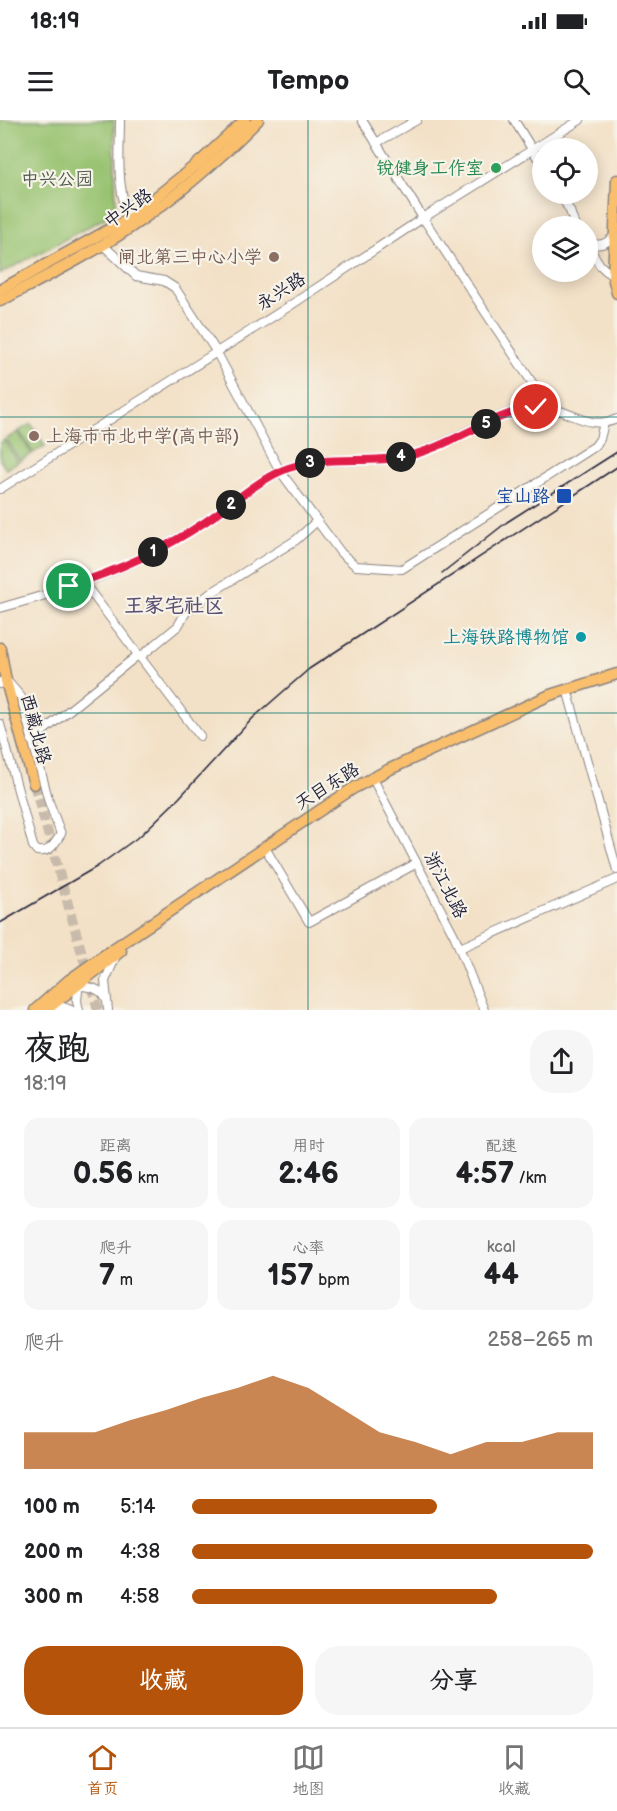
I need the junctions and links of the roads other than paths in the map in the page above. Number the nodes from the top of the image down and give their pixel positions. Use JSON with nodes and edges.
{"nodes":[{"id":1,"x":120,"y":120,"type":"edge"},
{"id":2,"x":245,"y":120,"type":"edge"},
{"id":3,"x":258,"y":120,"type":"edge"},
{"id":4,"x":362,"y":120,"type":"edge"},
{"id":5,"x":417,"y":120,"type":"edge"},
{"id":6,"x":514,"y":120,"type":"edge"},
{"id":7,"x":580,"y":120,"type":"edge"},
{"id":8,"x":550,"y":138,"type":"edge"},
{"id":9,"x":376,"y":143,"type":"junction"},
{"id":10,"x":532,"y":149,"type":"joint"},
{"id":11,"x":617,"y":180,"type":"edge"},
{"id":12,"x":616,"y":193,"type":"edge"},
{"id":13,"x":423,"y":218,"type":"junction"},
{"id":14,"x":132,"y":221,"type":"junction"},
{"id":15,"x":614,"y":236,"type":"junction"},
{"id":16,"x":103,"y":245,"type":"junction"},
{"id":17,"x":598,"y":245,"type":"edge"},
{"id":18,"x":598,"y":262,"type":"edge"},
{"id":19,"x":616,"y":279,"type":"edge"},
{"id":20,"x":0,"y":290,"type":"edge"},
{"id":21,"x":617,"y":292,"type":"edge"},
{"id":22,"x":0,"y":301,"type":"edge"},
{"id":23,"x":216,"y":351,"type":"junction"},
{"id":24,"x":544,"y":407,"type":"junction"},
{"id":25,"x":617,"y":419,"type":"edge"},
{"id":26,"x":604,"y":423,"type":"junction"},
{"id":27,"x":280,"y":471,"type":"junction"},
{"id":28,"x":0,"y":489,"type":"edge"},
{"id":29,"x":317,"y":520,"type":"junction"},
{"id":30,"x":83,"y":582,"type":"junction"},
{"id":31,"x":0,"y":608,"type":"edge"},
{"id":32,"x":0,"y":648,"type":"edge"},
{"id":33,"x":139,"y":656,"type":"junction"},
{"id":34,"x":617,"y":674,"type":"edge"},
{"id":35,"x":617,"y":681,"type":"edge"},
{"id":36,"x":2,"y":682,"type":"edge"},
{"id":37,"x":568,"y":692,"type":"junction"},
{"id":38,"x":0,"y":724,"type":"edge"},
{"id":39,"x":200,"y":736,"type":"dead end"},
{"id":40,"x":32,"y":740,"type":"junction"},
{"id":41,"x":373,"y":780,"type":"junction"},
{"id":42,"x":31,"y":785,"type":"tunnel mouth"},
{"id":43,"x":267,"y":851,"type":"junction"},
{"id":44,"x":417,"y":863,"type":"junction"},
{"id":45,"x":617,"y":870,"type":"edge"},
{"id":46,"x":617,"y":879,"type":"edge"},
{"id":47,"x":460,"y":948,"type":"junction"},
{"id":48,"x":119,"y":952,"type":"junction"},
{"id":49,"x":80,"y":972,"type":"junction"},
{"id":50,"x":65,"y":984,"type":"junction"},
{"id":51,"x":78,"y":985,"type":"junction"},
{"id":52,"x":91,"y":987,"type":"junction"},
{"id":53,"x":77,"y":998,"type":"junction"},
{"id":54,"x":106,"y":1000,"type":"junction"},
{"id":55,"x":48,"y":1009,"type":"edge"},
{"id":56,"x":35,"y":1010,"type":"edge"},
{"id":57,"x":71,"y":1010,"type":"edge"},
{"id":58,"x":79,"y":1010,"type":"edge"},
{"id":59,"x":108,"y":1010,"type":"edge"},
{"id":60,"x":484,"y":1010,"type":"edge"}],
"edges":[{"from":1,"to":14,"type":"street"},
{"from":2,"to":14,"type":"main road","name":"中兴路"},
{"from":3,"to":14,"type":"main road","name":"中兴路"},
{"from":4,"to":9,"type":"street"},
{"from":5,"to":9,"type":"street"},
{"from":6,"to":10,"type":"street"},
{"from":7,"to":8,"type":"street","name":"永兴路"},
{"from":9,"to":13,"type":"street"},
{"from":10,"to":13,"type":"street","name":"永兴路"},
{"from":11,"to":12,"type":"main road"},
{"from":12,"to":15,"type":"main road"},
{"from":13,"to":23,"type":"street","name":"永兴路"},
{"from":13,"to":24,"type":"street"},
{"from":14,"to":16,"type":"main road","name":"中兴路"},
{"from":14,"to":20,"type":"main road","name":"中兴路"},
{"from":15,"to":17,"type":"street"},
{"from":15,"to":19,"type":"main road"},
{"from":16,"to":22,"type":"main road","name":"中兴路"},
{"from":16,"to":23,"type":"street"},
{"from":18,"to":19,"type":"street"},
{"from":19,"to":21,"type":"main road"},
{"from":23,"to":27,"type":"street"},
{"from":23,"to":28,"type":"street","name":"永兴路"},
{"from":24,"to":26,"type":"street"},
{"from":24,"to":27,"type":"street"},
{"from":25,"to":26,"type":"street"},
{"from":26,"to":29,"type":"street"},
{"from":27,"to":29,"type":"street"},
{"from":27,"to":30,"type":"street"},
{"from":29,"to":33,"type":"street"},
{"from":30,"to":31,"type":"street"},
{"from":30,"to":33,"type":"street"},
{"from":32,"to":36,"type":"main road","name":"西藏北路"},
{"from":33,"to":39,"type":"street"},
{"from":33,"to":40,"type":"street"},
{"from":34,"to":37,"type":"main road","name":"天目东路"},
{"from":35,"to":37,"type":"main road","name":"天目东路"},
{"from":36,"to":40,"type":"street"},
{"from":36,"to":42,"type":"main road","name":"西藏北路"},
{"from":37,"to":41,"type":"main road","name":"天目东路"},
{"from":37,"to":45,"type":"street"},
{"from":38,"to":40,"type":"street"},
{"from":41,"to":43,"type":"main road","name":"天目东路"},
{"from":41,"to":44,"type":"street","name":"浙江北路"},
{"from":41,"to":49,"type":"main road","name":"天目东路"},
{"from":43,"to":44,"type":"street"},
{"from":43,"to":48,"type":"main road","name":"天目东路"},
{"from":44,"to":47,"type":"street","name":"浙江北路"},
{"from":46,"to":47,"type":"street"},
{"from":47,"to":60,"type":"street","name":"浙江北路"},
{"from":48,"to":51,"type":"main road","name":"天目东路"},
{"from":48,"to":54,"type":"street"},
{"from":49,"to":50,"type":"main road","name":"天目东路"},
{"from":49,"to":51,"type":"street"},
{"from":50,"to":51,"type":"street"},
{"from":50,"to":56,"type":"main road","name":"天目东路"},
{"from":51,"to":52,"type":"street"},
{"from":51,"to":53,"type":"street"},
{"from":51,"to":55,"type":"main road","name":"天目东路"},
{"from":52,"to":53,"type":"street"},
{"from":52,"to":54,"type":"street"},
{"from":53,"to":58,"type":"street"},
{"from":54,"to":59,"type":"street"},
{"from":55,"to":57,"type":"street"}]}
